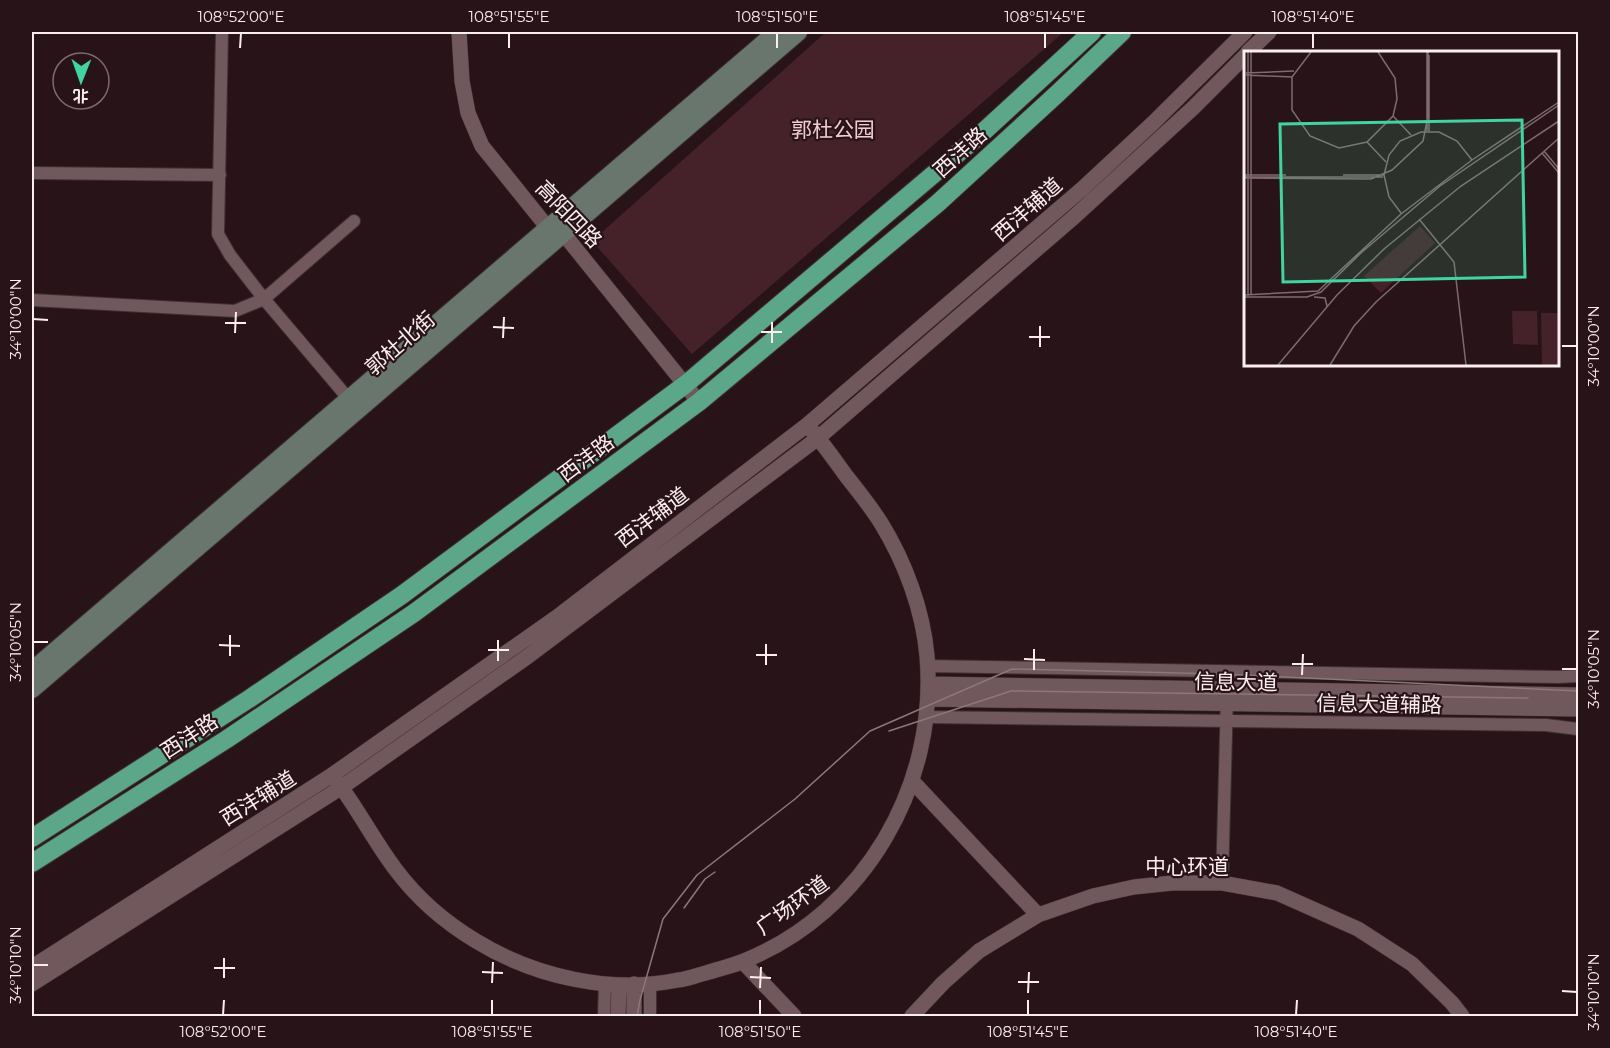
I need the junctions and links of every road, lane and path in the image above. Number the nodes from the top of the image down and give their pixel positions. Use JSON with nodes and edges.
{"nodes":[{"id":1,"x":222,"y":32,"type":"edge"},
{"id":2,"x":459,"y":32,"type":"edge"},
{"id":3,"x":777,"y":32,"type":"edge"},
{"id":4,"x":798,"y":32,"type":"edge"},
{"id":5,"x":1092,"y":32,"type":"edge"},
{"id":6,"x":1122,"y":32,"type":"edge"},
{"id":7,"x":1245,"y":32,"type":"edge"},
{"id":8,"x":1269,"y":32,"type":"edge"},
{"id":9,"x":1250,"y":51,"type":"edge"},
{"id":10,"x":1244,"y":57,"type":"edge"},
{"id":11,"x":32,"y":172,"type":"edge"},
{"id":12,"x":220,"y":175,"type":"junction"},
{"id":13,"x":354,"y":221,"type":"dead end"},
{"id":14,"x":555,"y":230,"type":"junction"},
{"id":15,"x":264,"y":298,"type":"junction"},
{"id":16,"x":32,"y":300,"type":"edge"},
{"id":17,"x":686,"y":384,"type":"junction"},
{"id":18,"x":699,"y":402,"type":"junction"},
{"id":19,"x":353,"y":404,"type":"junction"},
{"id":20,"x":807,"y":425,"type":"junction"},
{"id":21,"x":818,"y":438,"type":"junction"},
{"id":22,"x":927,"y":666,"type":"junction"},
{"id":23,"x":32,"y":671,"type":"edge"},
{"id":24,"x":1578,"y":676,"type":"edge"},
{"id":25,"x":32,"y":689,"type":"edge"},
{"id":26,"x":928,"y":691,"type":"junction"},
{"id":27,"x":1578,"y":695,"type":"edge"},
{"id":28,"x":1227,"y":696,"type":"junction"},
{"id":29,"x":1578,"y":709,"type":"edge"},
{"id":30,"x":926,"y":717,"type":"junction"},
{"id":31,"x":1226,"y":721,"type":"junction"},
{"id":32,"x":1578,"y":729,"type":"edge"},
{"id":33,"x":337,"y":781,"type":"junction"},
{"id":34,"x":913,"y":782,"type":"junction"},
{"id":35,"x":32,"y":838,"type":"edge"},
{"id":36,"x":32,"y":863,"type":"edge"},
{"id":37,"x":1222,"y":883,"type":"junction"},
{"id":38,"x":1038,"y":915,"type":"junction"},
{"id":39,"x":743,"y":962,"type":"junction"},
{"id":40,"x":32,"y":967,"type":"edge"},
{"id":41,"x":32,"y":984,"type":"edge"},
{"id":42,"x":619,"y":984,"type":"junction"},
{"id":43,"x":651,"y":984,"type":"junction"},
{"id":44,"x":604,"y":1017,"type":"edge"},
{"id":45,"x":618,"y":1017,"type":"edge"},
{"id":46,"x":634,"y":1017,"type":"edge"},
{"id":47,"x":650,"y":1017,"type":"edge"},
{"id":48,"x":794,"y":1017,"type":"edge"},
{"id":49,"x":912,"y":1017,"type":"edge"},
{"id":50,"x":1462,"y":1017,"type":"edge"}],
"edges":[{"from":1,"to":12,"type":"street"},
{"from":2,"to":14,"type":"street","name":"高阳四路"},
{"from":3,"to":14,"type":"main road","name":"郭杜北街"},
{"from":4,"to":14,"type":"main road","name":"郭杜北街"},
{"from":5,"to":17,"type":"highway","name":"西沣路"},
{"from":6,"to":18,"type":"highway","name":"西沣路"},
{"from":7,"to":20,"type":"street","name":"西沣辅道"},
{"from":8,"to":9,"type":"street","name":"西沣辅道"},
{"from":10,"to":21,"type":"street","name":"西沣辅道"},
{"from":11,"to":12,"type":"street"},
{"from":12,"to":15,"type":"street"},
{"from":13,"to":15,"type":"street"},
{"from":14,"to":17,"type":"street","name":"高阳四路"},
{"from":14,"to":19,"type":"main road","name":"郭杜北街"},
{"from":15,"to":16,"type":"street"},
{"from":15,"to":19,"type":"street"},
{"from":17,"to":18,"type":"street","name":"高阳四路"},
{"from":17,"to":35,"type":"highway","name":"西沣路"},
{"from":18,"to":36,"type":"highway","name":"西沣路"},
{"from":19,"to":23,"type":"main road","name":"郭杜北街"},
{"from":19,"to":25,"type":"main road","name":"郭杜北街"},
{"from":20,"to":21,"type":"street","name":"广场环道"},
{"from":20,"to":33,"type":"street","name":"西沣辅道"},
{"from":21,"to":22,"type":"street","name":"广场环道"},
{"from":21,"to":33,"type":"street","name":"西沣辅道"},
{"from":22,"to":24,"type":"street","name":"信息大道辅路"},
{"from":22,"to":26,"type":"street","name":"广场环道"},
{"from":26,"to":28,"type":"street","name":"信息大道"},
{"from":26,"to":30,"type":"street","name":"广场环道"},
{"from":27,"to":28,"type":"street","name":"信息大道"},
{"from":28,"to":29,"type":"street","name":"信息大道"},
{"from":28,"to":31,"type":"street"},
{"from":30,"to":31,"type":"street","name":"信息大道辅路"},
{"from":30,"to":34,"type":"street","name":"广场环道"},
{"from":31,"to":32,"type":"street","name":"信息大道辅路"},
{"from":31,"to":37,"type":"street"},
{"from":33,"to":40,"type":"street","name":"西沣辅道"},
{"from":33,"to":41,"type":"street","name":"西沣辅道"},
{"from":33,"to":42,"type":"street","name":"广场环道"},
{"from":34,"to":38,"type":"street"},
{"from":34,"to":39,"type":"street","name":"广场环道"},
{"from":37,"to":38,"type":"street","name":"中心环道"},
{"from":37,"to":50,"type":"street","name":"中心环道"},
{"from":38,"to":49,"type":"street","name":"中心环道"},
{"from":39,"to":43,"type":"street","name":"广场环道"},
{"from":39,"to":48,"type":"street"},
{"from":42,"to":43,"type":"street","name":"广场环道"},
{"from":42,"to":44,"type":"street"},
{"from":42,"to":45,"type":"street"},
{"from":42,"to":46,"type":"street"},
{"from":43,"to":47,"type":"street"}]}
